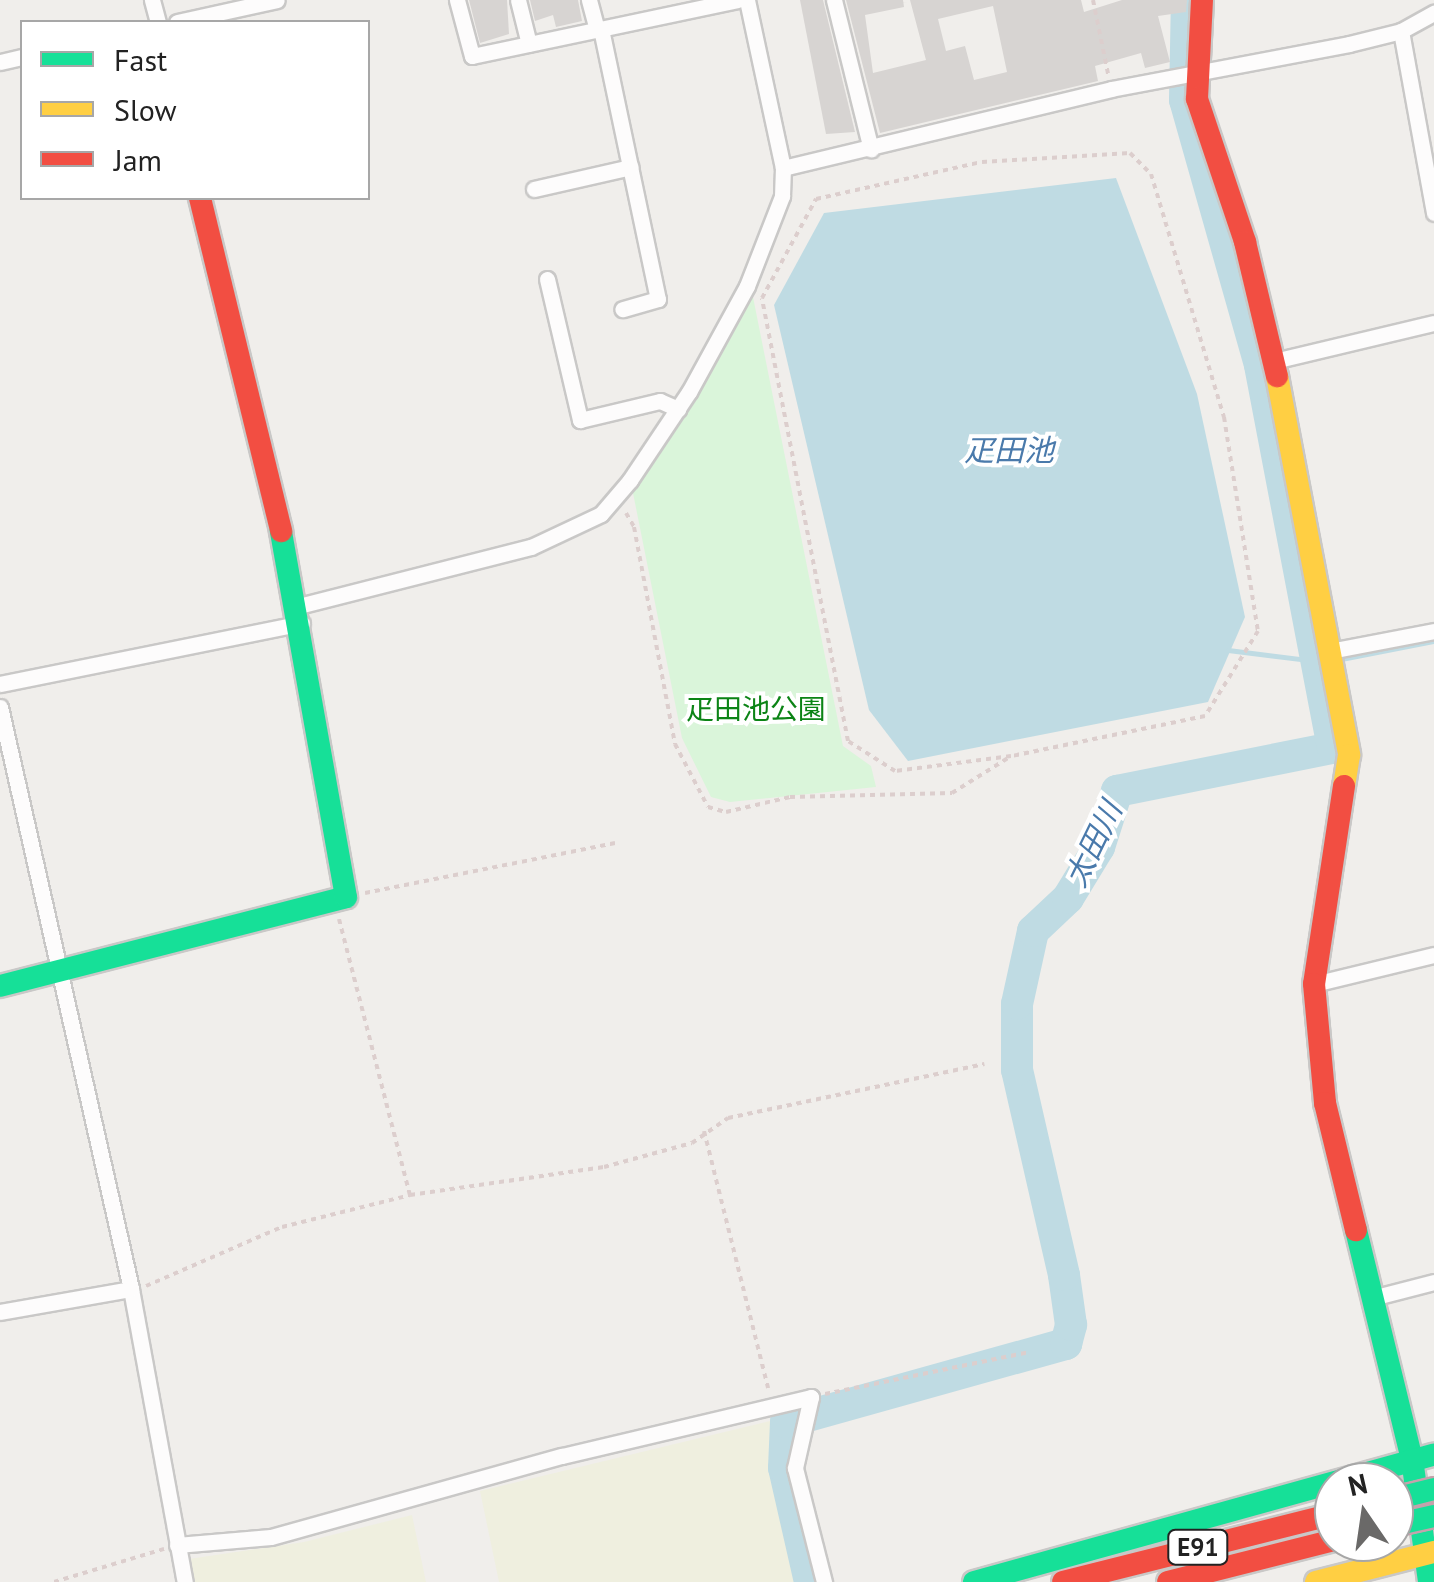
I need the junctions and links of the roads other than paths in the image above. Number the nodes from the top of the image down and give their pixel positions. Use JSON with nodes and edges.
{"nodes":[{"id":1,"x":277,"y":0,"type":"edge"},
{"id":2,"x":457,"y":0,"type":"edge"},
{"id":3,"x":518,"y":0,"type":"edge"},
{"id":4,"x":590,"y":0,"type":"edge"},
{"id":5,"x":737,"y":0,"type":"edge"},
{"id":6,"x":747,"y":0,"type":"edge"},
{"id":7,"x":834,"y":0,"type":"edge"},
{"id":8,"x":1202,"y":0,"type":"edge"},
{"id":9,"x":669,"y":8,"type":"edge"},
{"id":10,"x":1434,"y":13,"type":"edge"},
{"id":11,"x":186,"y":20,"type":"edge"},
{"id":12,"x":599,"y":30,"type":"junction"},
{"id":13,"x":1401,"y":31,"type":"junction"},
{"id":14,"x":529,"y":44,"type":"junction"},
{"id":15,"x":1196,"y":70,"type":"junction"},
{"id":16,"x":872,"y":149,"type":"junction"},
{"id":17,"x":630,"y":167,"type":"junction"},
{"id":18,"x":783,"y":168,"type":"junction"},
{"id":19,"x":534,"y":189,"type":"dead end"},
{"id":20,"x":200,"y":200,"type":"edge"},
{"id":21,"x":1434,"y":214,"type":"edge"},
{"id":22,"x":547,"y":279,"type":"dead end"},
{"id":23,"x":622,"y":309,"type":"dead end"},
{"id":24,"x":1434,"y":323,"type":"edge"},
{"id":25,"x":1274,"y":361,"type":"junction"},
{"id":26,"x":678,"y":409,"type":"junction"},
{"id":27,"x":300,"y":614,"type":"junction"},
{"id":28,"x":1434,"y":630,"type":"edge"},
{"id":29,"x":1330,"y":651,"type":"junction"},
{"id":30,"x":0,"y":684,"type":"edge"},
{"id":31,"x":0,"y":707,"type":"edge"},
{"id":32,"x":1434,"y":955,"type":"edge"},
{"id":33,"x":58,"y":968,"type":"junction"},
{"id":34,"x":1314,"y":984,"type":"junction"},
{"id":35,"x":0,"y":986,"type":"edge"},
{"id":36,"x":1434,"y":1282,"type":"edge"},
{"id":37,"x":132,"y":1289,"type":"junction"},
{"id":38,"x":1372,"y":1298,"type":"junction"},
{"id":39,"x":0,"y":1312,"type":"edge"},
{"id":40,"x":1423,"y":1457,"type":"edge"},
{"id":41,"x":1314,"y":1519,"type":"edge"},
{"id":42,"x":177,"y":1545,"type":"junction"},
{"id":43,"x":1314,"y":1545,"type":"edge"},
{"id":44,"x":1429,"y":1553,"type":"edge"},
{"id":45,"x":184,"y":1582,"type":"edge"},
{"id":46,"x":824,"y":1582,"type":"edge"},
{"id":47,"x":974,"y":1582,"type":"edge"},
{"id":48,"x":1063,"y":1582,"type":"edge"},
{"id":49,"x":1168,"y":1582,"type":"edge"},
{"id":50,"x":1316,"y":1582,"type":"edge"},
{"id":51,"x":1429,"y":1582,"type":"edge"}],
"edges":[{"from":1,"to":11,"type":"street"},
{"from":2,"to":14,"type":"street"},
{"from":3,"to":14,"type":"street"},
{"from":4,"to":12,"type":"street"},
{"from":5,"to":9,"type":"street"},
{"from":6,"to":18,"type":"street"},
{"from":7,"to":16,"type":"street"},
{"from":8,"to":15,"type":"main road"},
{"from":9,"to":12,"type":"street"},
{"from":10,"to":13,"type":"street"},
{"from":12,"to":14,"type":"street"},
{"from":12,"to":17,"type":"street"},
{"from":13,"to":15,"type":"street"},
{"from":13,"to":21,"type":"street"},
{"from":15,"to":16,"type":"street"},
{"from":15,"to":25,"type":"main road"},
{"from":16,"to":18,"type":"street"},
{"from":17,"to":19,"type":"street"},
{"from":17,"to":23,"type":"street"},
{"from":18,"to":26,"type":"street"},
{"from":20,"to":27,"type":"main road"},
{"from":22,"to":26,"type":"street"},
{"from":24,"to":25,"type":"street"},
{"from":25,"to":29,"type":"main road"},
{"from":26,"to":27,"type":"street"},
{"from":27,"to":30,"type":"street"},
{"from":27,"to":33,"type":"main road"},
{"from":28,"to":29,"type":"street"},
{"from":29,"to":34,"type":"main road"},
{"from":31,"to":33,"type":"street"},
{"from":32,"to":34,"type":"street"},
{"from":33,"to":35,"type":"main road"},
{"from":33,"to":37,"type":"street"},
{"from":34,"to":38,"type":"main road"},
{"from":36,"to":38,"type":"street"},
{"from":37,"to":39,"type":"street"},
{"from":37,"to":42,"type":"street"},
{"from":38,"to":40,"type":"main road"},
{"from":40,"to":44,"type":"main road"},
{"from":40,"to":47,"type":"main road"},
{"from":41,"to":48,"type":"main road","number":"E91"},
{"from":42,"to":45,"type":"street"},
{"from":42,"to":46,"type":"street"},
{"from":43,"to":49,"type":"main road","number":"E91"},
{"from":44,"to":50,"type":"main road"},
{"from":44,"to":51,"type":"main road"}]}
